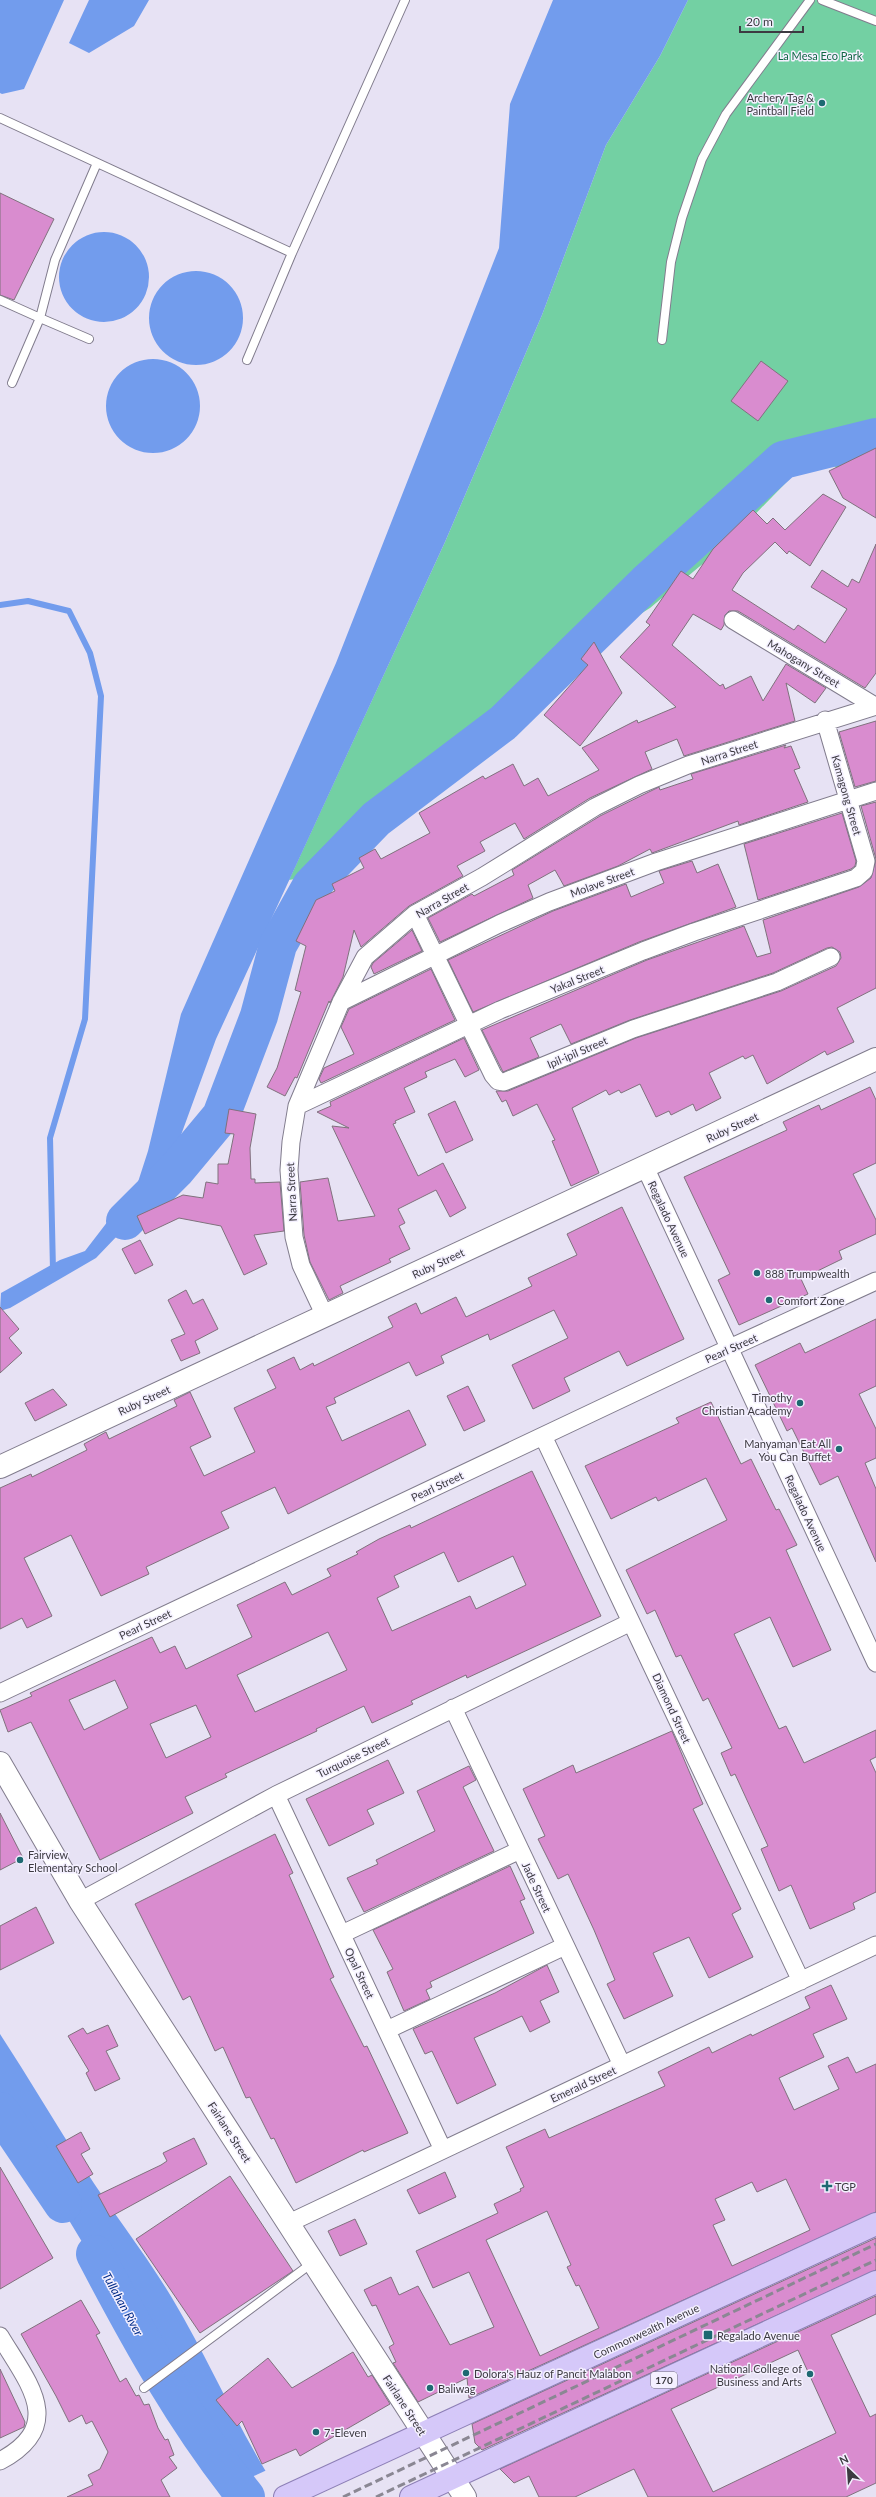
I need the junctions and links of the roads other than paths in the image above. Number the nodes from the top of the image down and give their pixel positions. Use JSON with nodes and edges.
{"nodes":[{"id":1,"x":404,"y":0,"type":"edge"},
{"id":2,"x":810,"y":0,"type":"edge"},
{"id":3,"x":822,"y":0,"type":"edge"},
{"id":4,"x":876,"y":21,"type":"edge"},
{"id":5,"x":0,"y":118,"type":"edge"},
{"id":6,"x":97,"y":162,"type":"junction"},
{"id":7,"x":292,"y":253,"type":"junction"},
{"id":8,"x":0,"y":300,"type":"edge"},
{"id":9,"x":40,"y":318,"type":"junction"},
{"id":10,"x":89,"y":339,"type":"dead end"},
{"id":11,"x":662,"y":340,"type":"dead end"},
{"id":12,"x":247,"y":360,"type":"dead end"},
{"id":13,"x":12,"y":383,"type":"dead end"},
{"id":14,"x":733,"y":620,"type":"dead end"},
{"id":15,"x":876,"y":706,"type":"edge"},
{"id":16,"x":826,"y":720,"type":"junction"},
{"id":17,"x":876,"y":791,"type":"edge"},
{"id":18,"x":848,"y":799,"type":"junction"},
{"id":19,"x":864,"y":871,"type":"joint"},
{"id":20,"x":415,"y":914,"type":"junction"},
{"id":21,"x":436,"y":955,"type":"junction"},
{"id":22,"x":831,"y":957,"type":"dead end"},
{"id":23,"x":340,"y":1002,"type":"junction"},
{"id":24,"x":469,"y":1024,"type":"junction"},
{"id":25,"x":876,"y":1060,"type":"edge"},
{"id":26,"x":297,"y":1106,"type":"junction"},
{"id":27,"x":645,"y":1167,"type":"junction"},
{"id":28,"x":876,"y":1281,"type":"edge"},
{"id":29,"x":325,"y":1316,"type":"junction"},
{"id":30,"x":730,"y":1349,"type":"junction"},
{"id":31,"x":543,"y":1436,"type":"junction"},
{"id":32,"x":0,"y":1468,"type":"edge"},
{"id":33,"x":631,"y":1622,"type":"junction"},
{"id":34,"x":876,"y":1663,"type":"edge"},
{"id":35,"x":0,"y":1692,"type":"edge"},
{"id":36,"x":453,"y":1708,"type":"junction"},
{"id":37,"x":0,"y":1763,"type":"edge"},
{"id":38,"x":276,"y":1795,"type":"junction"},
{"id":39,"x":520,"y":1850,"type":"junction"},
{"id":40,"x":80,"y":1901,"type":"junction"},
{"id":41,"x":342,"y":1934,"type":"junction"},
{"id":42,"x":876,"y":1945,"type":"edge"},
{"id":43,"x":566,"y":1946,"type":"junction"},
{"id":44,"x":801,"y":1981,"type":"junction"},
{"id":45,"x":387,"y":2030,"type":"junction"},
{"id":46,"x":622,"y":2066,"type":"junction"},
{"id":47,"x":444,"y":2150,"type":"junction"},
{"id":48,"x":289,"y":2223,"type":"junction"},
{"id":49,"x":876,"y":2224,"type":"edge"},
{"id":50,"x":314,"y":2262,"type":"junction"},
{"id":51,"x":876,"y":2282,"type":"edge"},
{"id":52,"x":0,"y":2336,"type":"edge"},
{"id":53,"x":144,"y":2388,"type":"dead end"},
{"id":54,"x":424,"y":2434,"type":"junction"},
{"id":55,"x":0,"y":2461,"type":"edge"},
{"id":56,"x":452,"y":2477,"type":"junction"},
{"id":57,"x":292,"y":2494,"type":"edge"},
{"id":58,"x":411,"y":2497,"type":"edge"},
{"id":59,"x":465,"y":2497,"type":"edge"}],
"edges":[{"from":1,"to":7,"type":"lane"},
{"from":2,"to":11,"type":"lane"},
{"from":3,"to":4,"type":"lane"},
{"from":5,"to":6,"type":"lane"},
{"from":6,"to":7,"type":"lane"},
{"from":6,"to":9,"type":"lane"},
{"from":7,"to":12,"type":"lane"},
{"from":8,"to":9,"type":"lane"},
{"from":9,"to":10,"type":"lane"},
{"from":9,"to":13,"type":"lane"},
{"from":14,"to":15,"type":"street","name":"Mahogany Street"},
{"from":15,"to":16,"type":"street","name":"Narra Street"},
{"from":16,"to":18,"type":"street","name":"Kamagong Street"},
{"from":16,"to":20,"type":"street","name":"Narra Street"},
{"from":17,"to":18,"type":"street","name":"Molave Street"},
{"from":18,"to":19,"type":"street","name":"Kamagong Street"},
{"from":18,"to":21,"type":"street","name":"Molave Street"},
{"from":19,"to":24,"type":"street","name":"Yakal Street"},
{"from":20,"to":21,"type":"street","name":"Ipil-ipil Street"},
{"from":20,"to":23,"type":"street","name":"Narra Street"},
{"from":21,"to":23,"type":"street","name":"Molave Street"},
{"from":21,"to":24,"type":"street","name":"Ipil-ipil Street"},
{"from":22,"to":24,"type":"street","name":"Ipil-ipil Street"},
{"from":23,"to":26,"type":"street","name":"Narra Street"},
{"from":24,"to":26,"type":"street","name":"Yakal Street"},
{"from":25,"to":27,"type":"street","name":"Ruby Street"},
{"from":26,"to":29,"type":"street","name":"Narra Street"},
{"from":27,"to":29,"type":"street","name":"Ruby Street"},
{"from":27,"to":30,"type":"street","name":"Regalado Avenue"},
{"from":28,"to":30,"type":"street","name":"Pearl Street"},
{"from":29,"to":32,"type":"street","name":"Ruby Street"},
{"from":30,"to":31,"type":"street","name":"Pearl Street"},
{"from":30,"to":34,"type":"street","name":"Regalado Avenue"},
{"from":31,"to":33,"type":"street","name":"Diamond Street"},
{"from":31,"to":35,"type":"street","name":"Pearl Street"},
{"from":33,"to":36,"type":"street","name":"Turquoise Street"},
{"from":33,"to":44,"type":"street","name":"Diamond Street"},
{"from":36,"to":38,"type":"street","name":"Turquoise Street"},
{"from":36,"to":39,"type":"street","name":"Jade Street"},
{"from":37,"to":40,"type":"street","name":"Fairlane Street"},
{"from":38,"to":40,"type":"street","name":"Turquoise Street"},
{"from":38,"to":41,"type":"street","name":"Opal Street"},
{"from":39,"to":41,"type":"street"},
{"from":39,"to":43,"type":"street","name":"Jade Street"},
{"from":40,"to":48,"type":"street","name":"Fairlane Street"},
{"from":41,"to":45,"type":"street","name":"Opal Street"},
{"from":42,"to":44,"type":"street","name":"Emerald Street"},
{"from":43,"to":45,"type":"street"},
{"from":43,"to":46,"type":"street","name":"Jade Street"},
{"from":44,"to":46,"type":"street","name":"Emerald Street"},
{"from":45,"to":47,"type":"street","name":"Opal Street"},
{"from":46,"to":47,"type":"street","name":"Emerald Street"},
{"from":47,"to":48,"type":"street","name":"Emerald Street"},
{"from":48,"to":50,"type":"street","name":"Fairlane Street"},
{"from":49,"to":54,"type":"main road","name":"Commonwealth Avenue"},
{"from":50,"to":53,"type":"lane"},
{"from":50,"to":54,"type":"street","name":"Fairlane Street"},
{"from":51,"to":56,"type":"main road","number":"170"},
{"from":52,"to":55,"type":"street"},
{"from":54,"to":56,"type":"street","name":"Fairlane Street"},
{"from":54,"to":57,"type":"main road","name":"Commonwealth Avenue"},
{"from":56,"to":58,"type":"main road","number":"170"},
{"from":56,"to":59,"type":"street","name":"Fairlane Street"}]}
